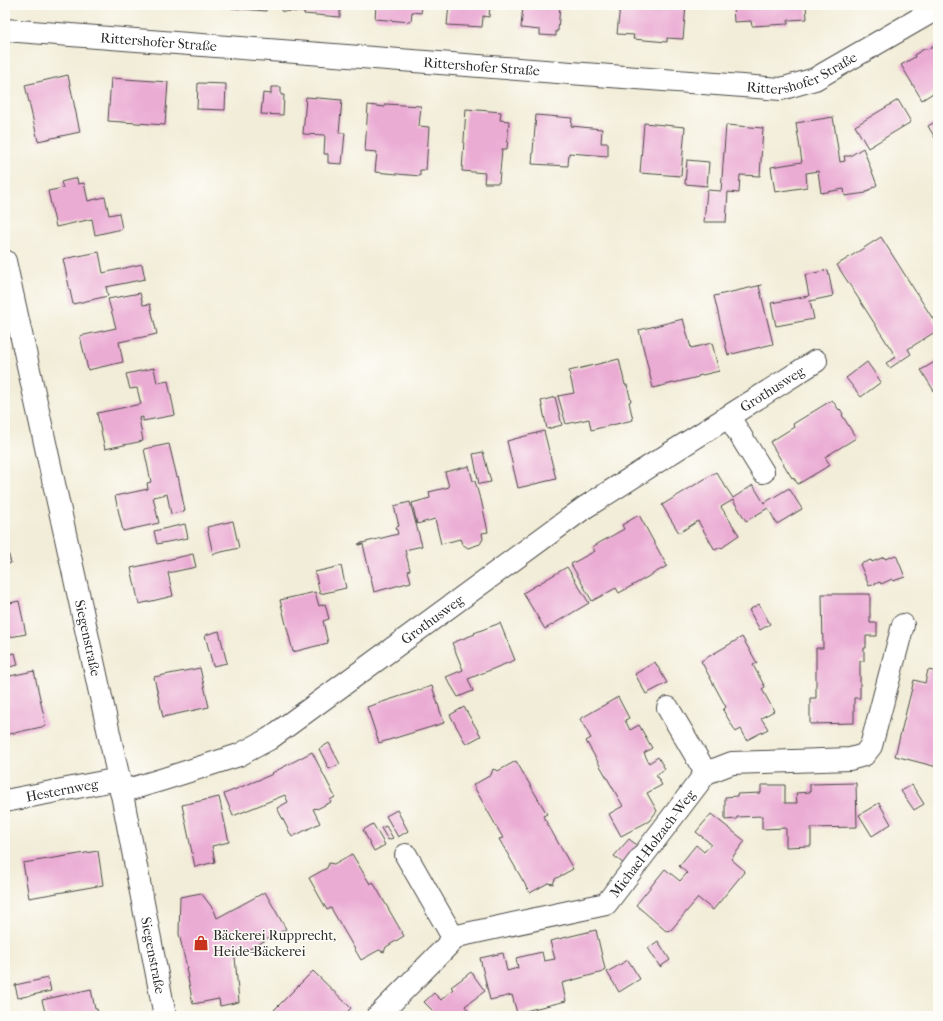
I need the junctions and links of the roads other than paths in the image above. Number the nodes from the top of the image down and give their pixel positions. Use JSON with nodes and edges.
{"nodes":[{"id":1,"x":938,"y":8,"type":"edge"},
{"id":2,"x":5,"y":30,"type":"edge"},
{"id":3,"x":5,"y":261,"type":"edge"},
{"id":4,"x":816,"y":361,"type":"dead end"},
{"id":5,"x":729,"y":417,"type":"junction"},
{"id":6,"x":763,"y":472,"type":"dead end"},
{"id":7,"x":903,"y":625,"type":"dead end"},
{"id":8,"x":668,"y":708,"type":"dead end"},
{"id":9,"x":706,"y":772,"type":"junction"},
{"id":10,"x":120,"y":785,"type":"junction"},
{"id":11,"x":5,"y":801,"type":"edge"},
{"id":12,"x":406,"y":855,"type":"dead end"},
{"id":13,"x":454,"y":939,"type":"junction"},
{"id":14,"x":165,"y":1016,"type":"edge"},
{"id":15,"x":378,"y":1016,"type":"edge"}],
"edges":[{"from":1,"to":2,"type":"street","name":"Rittershofer Straße"},
{"from":3,"to":10,"type":"street","name":"Siegenstraße"},
{"from":4,"to":5,"type":"street","name":"Grothusweg"},
{"from":5,"to":6,"type":"street","name":"Grothusweg"},
{"from":5,"to":10,"type":"street","name":"Grothusweg"},
{"from":7,"to":9,"type":"street"},
{"from":8,"to":9,"type":"street"},
{"from":9,"to":13,"type":"street","name":"Michael-Holzach-Weg"},
{"from":10,"to":11,"type":"street","name":"Hesternweg"},
{"from":10,"to":14,"type":"street","name":"Siegenstraße"},
{"from":12,"to":13,"type":"street"},
{"from":13,"to":15,"type":"street","name":"Michael-Holzach-Weg"}]}
